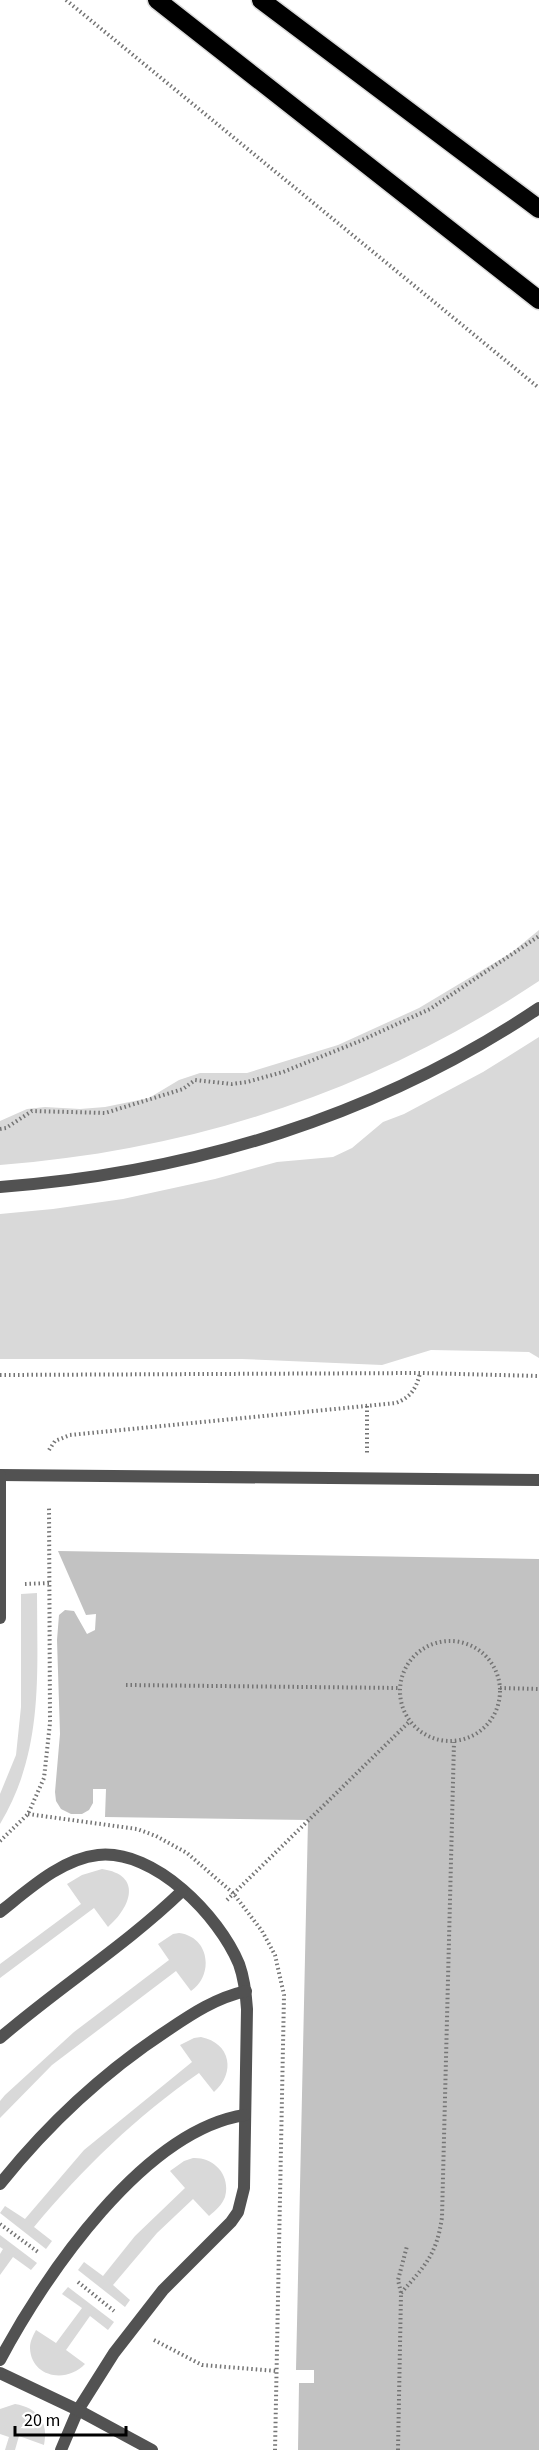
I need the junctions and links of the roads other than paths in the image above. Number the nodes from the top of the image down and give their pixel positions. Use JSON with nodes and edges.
{"nodes":[{"id":1,"x":157,"y":0,"type":"edge"},
{"id":2,"x":261,"y":0,"type":"edge"},
{"id":3,"x":539,"y":209,"type":"edge"},
{"id":4,"x":539,"y":300,"type":"edge"},
{"id":5,"x":539,"y":1008,"type":"edge"},
{"id":6,"x":0,"y":1187,"type":"edge"},
{"id":7,"x":0,"y":1475,"type":"edge"},
{"id":8,"x":539,"y":1480,"type":"edge"},
{"id":9,"x":1,"y":1552,"type":"edge"},
{"id":10,"x":0,"y":1618,"type":"edge"},
{"id":11,"x":182,"y":1891,"type":"junction"},
{"id":12,"x":0,"y":1912,"type":"edge"},
{"id":13,"x":246,"y":1991,"type":"junction"},
{"id":14,"x":0,"y":2038,"type":"edge"},
{"id":15,"x":245,"y":2115,"type":"junction"},
{"id":16,"x":0,"y":2184,"type":"edge"},
{"id":17,"x":0,"y":2360,"type":"edge"},
{"id":18,"x":0,"y":2373,"type":"edge"},
{"id":19,"x":78,"y":2410,"type":"junction"},
{"id":20,"x":61,"y":2450,"type":"edge"},
{"id":21,"x":152,"y":2450,"type":"edge"}],
"edges":[{"from":1,"to":4,"type":"highway"},
{"from":2,"to":3,"type":"highway"},
{"from":5,"to":6,"type":"street"},
{"from":7,"to":8,"type":"street"},
{"from":7,"to":9,"type":"street"},
{"from":9,"to":10,"type":"street"},
{"from":11,"to":12,"type":"street"},
{"from":11,"to":13,"type":"street"},
{"from":11,"to":14,"type":"street"},
{"from":13,"to":15,"type":"street"},
{"from":13,"to":16,"type":"street"},
{"from":15,"to":17,"type":"street"},
{"from":15,"to":19,"type":"street"},
{"from":18,"to":19,"type":"street"},
{"from":19,"to":20,"type":"street"},
{"from":19,"to":21,"type":"street"}]}
